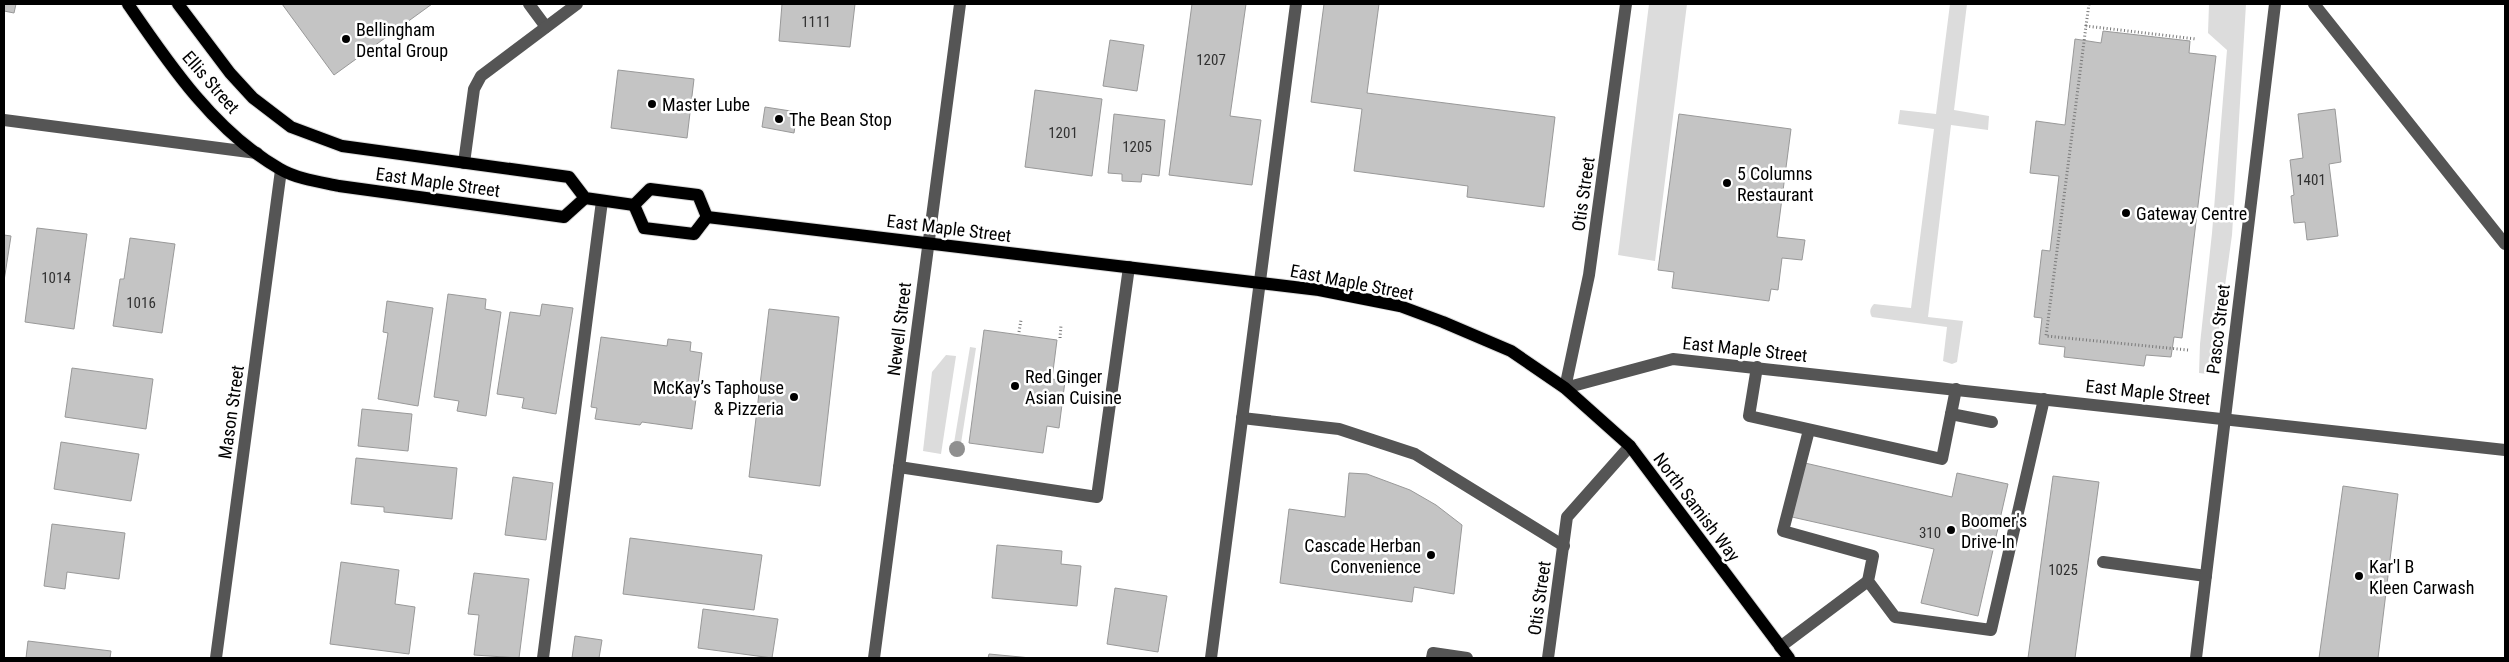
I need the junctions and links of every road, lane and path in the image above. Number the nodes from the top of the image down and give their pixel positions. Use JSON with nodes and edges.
{"nodes":[{"id":1,"x":128,"y":4,"type":"edge"},
{"id":2,"x":178,"y":4,"type":"edge"},
{"id":3,"x":529,"y":4,"type":"edge"},
{"id":4,"x":577,"y":4,"type":"edge"},
{"id":5,"x":960,"y":4,"type":"edge"},
{"id":6,"x":1296,"y":4,"type":"edge"},
{"id":7,"x":1626,"y":4,"type":"edge"},
{"id":8,"x":2089,"y":4,"type":"edge"},
{"id":9,"x":2275,"y":4,"type":"edge"},
{"id":10,"x":2314,"y":4,"type":"edge"},
{"id":11,"x":2086,"y":26,"type":"junction"},
{"id":12,"x":546,"y":27,"type":"junction"},
{"id":13,"x":2196,"y":39,"type":"dead end"},
{"id":14,"x":4,"y":120,"type":"edge"},
{"id":15,"x":308,"y":134,"type":"joint"},
{"id":16,"x":257,"y":153,"type":"junction"},
{"id":17,"x":464,"y":163,"type":"junction"},
{"id":18,"x":281,"y":170,"type":"junction"},
{"id":19,"x":585,"y":198,"type":"junction"},
{"id":20,"x":602,"y":201,"type":"junction"},
{"id":21,"x":634,"y":206,"type":"junction"},
{"id":22,"x":707,"y":217,"type":"junction"},
{"id":23,"x":928,"y":243,"type":"junction"},
{"id":24,"x":2505,"y":244,"type":"edge"},
{"id":25,"x":1129,"y":267,"type":"junction"},
{"id":26,"x":1260,"y":282,"type":"junction"},
{"id":27,"x":1021,"y":320,"type":"dead end"},
{"id":28,"x":1061,"y":325,"type":"dead end"},
{"id":29,"x":1019,"y":332,"type":"dead end"},
{"id":30,"x":1060,"y":338,"type":"dead end"},
{"id":31,"x":2188,"y":350,"type":"dead end"},
{"id":32,"x":1757,"y":367,"type":"junction"},
{"id":33,"x":1565,"y":388,"type":"junction"},
{"id":34,"x":1956,"y":389,"type":"junction"},
{"id":35,"x":2044,"y":398,"type":"junction"},
{"id":36,"x":1951,"y":414,"type":"junction"},
{"id":37,"x":1242,"y":418,"type":"junction"},
{"id":38,"x":2225,"y":418,"type":"junction"},
{"id":39,"x":1992,"y":422,"type":"dead end"},
{"id":40,"x":1810,"y":430,"type":"junction"},
{"id":41,"x":1630,"y":446,"type":"junction"},
{"id":42,"x":2505,"y":450,"type":"edge"},
{"id":43,"x":899,"y":468,"type":"junction"},
{"id":44,"x":1564,"y":546,"type":"junction"},
{"id":45,"x":2103,"y":562,"type":"dead end"},
{"id":46,"x":2206,"y":576,"type":"junction"},
{"id":47,"x":1868,"y":581,"type":"junction"},
{"id":48,"x":1780,"y":647,"type":"junction"},
{"id":49,"x":216,"y":658,"type":"edge"},
{"id":50,"x":543,"y":658,"type":"edge"},
{"id":51,"x":874,"y":658,"type":"edge"},
{"id":52,"x":1211,"y":658,"type":"edge"},
{"id":53,"x":1432,"y":658,"type":"edge"},
{"id":54,"x":1467,"y":658,"type":"edge"},
{"id":55,"x":1548,"y":658,"type":"edge"},
{"id":56,"x":1789,"y":658,"type":"edge"},
{"id":57,"x":2196,"y":658,"type":"edge"}],
"edges":[{"from":1,"to":16,"type":"main road","name":"Ellis Street"},
{"from":2,"to":15,"type":"main road","name":"Ellis Street"},
{"from":3,"to":12,"type":"street"},
{"from":4,"to":12,"type":"street"},
{"from":5,"to":23,"type":"street","name":"Newell Street"},
{"from":6,"to":26,"type":"street"},
{"from":7,"to":33,"type":"street","name":"Otis Street"},
{"from":8,"to":11,"type":"path"},
{"from":9,"to":38,"type":"street","name":"Pasco Street"},
{"from":10,"to":24,"type":"street"},
{"from":11,"to":13,"type":"path"},
{"from":11,"to":31,"type":"path"},
{"from":12,"to":17,"type":"street"},
{"from":14,"to":16,"type":"street"},
{"from":15,"to":17,"type":"main road","name":"East Maple Street"},
{"from":16,"to":18,"type":"main road","name":"Ellis Street"},
{"from":17,"to":19,"type":"main road","name":"East Maple Street"},
{"from":18,"to":19,"type":"main road","name":"East Maple Street"},
{"from":18,"to":49,"type":"street","name":"Mason Street"},
{"from":19,"to":20,"type":"main road"},
{"from":20,"to":21,"type":"main road"},
{"from":20,"to":50,"type":"street"},
{"from":21,"to":22,"type":"main road"},
{"from":21,"to":22,"type":"main road"},
{"from":22,"to":23,"type":"main road","name":"East Maple Street"},
{"from":23,"to":25,"type":"main road","name":"East Maple Street"},
{"from":23,"to":43,"type":"street","name":"Newell Street"},
{"from":25,"to":26,"type":"main road","name":"East Maple Street"},
{"from":25,"to":43,"type":"street"},
{"from":26,"to":33,"type":"main road","name":"East Maple Street"},
{"from":26,"to":37,"type":"street"},
{"from":27,"to":29,"type":"path"},
{"from":28,"to":30,"type":"path"},
{"from":32,"to":33,"type":"street","name":"East Maple Street"},
{"from":32,"to":34,"type":"street","name":"East Maple Street"},
{"from":32,"to":40,"type":"street"},
{"from":33,"to":41,"type":"main road","name":"North Samish Way"},
{"from":34,"to":35,"type":"street","name":"East Maple Street"},
{"from":34,"to":36,"type":"street"},
{"from":35,"to":38,"type":"street","name":"East Maple Street"},
{"from":35,"to":47,"type":"street"},
{"from":36,"to":39,"type":"street"},
{"from":36,"to":40,"type":"street"},
{"from":37,"to":44,"type":"street"},
{"from":37,"to":52,"type":"street"},
{"from":38,"to":42,"type":"street","name":"East Maple Street"},
{"from":38,"to":46,"type":"street","name":"Pasco Street"},
{"from":40,"to":47,"type":"street"},
{"from":41,"to":44,"type":"street","name":"Otis Street"},
{"from":41,"to":48,"type":"main road","name":"North Samish Way"},
{"from":43,"to":51,"type":"street","name":"Newell Street"},
{"from":44,"to":55,"type":"street","name":"Otis Street"},
{"from":45,"to":46,"type":"street"},
{"from":46,"to":57,"type":"street","name":"Pasco Street"},
{"from":47,"to":48,"type":"street"},
{"from":48,"to":56,"type":"main road","name":"North Samish Way"},
{"from":53,"to":54,"type":"street"}]}
